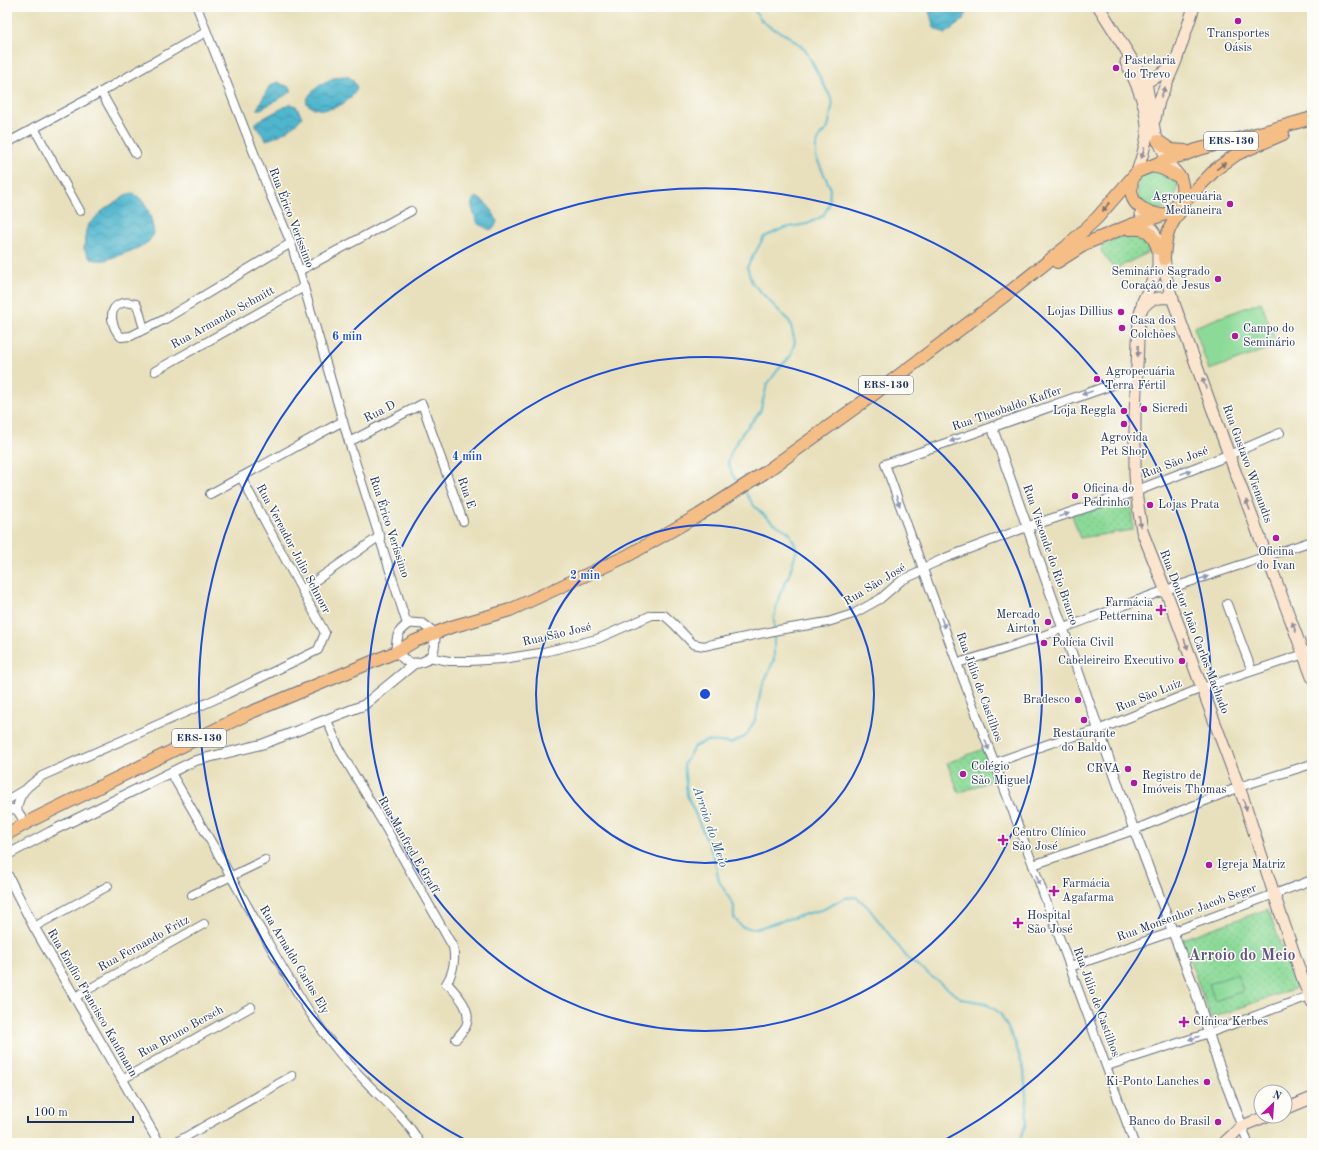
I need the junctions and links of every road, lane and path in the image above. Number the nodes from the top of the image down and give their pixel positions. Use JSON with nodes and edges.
{"nodes":[{"id":1,"x":197,"y":7,"type":"edge"},
{"id":2,"x":1099,"y":7,"type":"edge"},
{"id":3,"x":1194,"y":7,"type":"edge"},
{"id":4,"x":1106,"y":18,"type":"junction"},
{"id":5,"x":206,"y":32,"type":"junction"},
{"id":6,"x":1176,"y":61,"type":"junction"},
{"id":7,"x":1146,"y":82,"type":"junction"},
{"id":8,"x":101,"y":92,"type":"junction"},
{"id":9,"x":1312,"y":118,"type":"edge"},
{"id":10,"x":1149,"y":123,"type":"junction"},
{"id":11,"x":1312,"y":123,"type":"edge"},
{"id":12,"x":34,"y":128,"type":"junction"},
{"id":13,"x":1158,"y":141,"type":"junction"},
{"id":14,"x":7,"y":143,"type":"edge"},
{"id":15,"x":1196,"y":150,"type":"junction"},
{"id":16,"x":136,"y":154,"type":"dead end"},
{"id":17,"x":1168,"y":158,"type":"junction"},
{"id":18,"x":1151,"y":166,"type":"junction"},
{"id":19,"x":1134,"y":175,"type":"junction"},
{"id":20,"x":1180,"y":177,"type":"junction"},
{"id":21,"x":1202,"y":182,"type":"junction"},
{"id":22,"x":1134,"y":201,"type":"junction"},
{"id":23,"x":1172,"y":210,"type":"junction"},
{"id":24,"x":80,"y":211,"type":"dead end"},
{"id":25,"x":411,"y":211,"type":"dead end"},
{"id":26,"x":1160,"y":215,"type":"junction"},
{"id":27,"x":1147,"y":221,"type":"junction"},
{"id":28,"x":1113,"y":232,"type":"junction"},
{"id":29,"x":291,"y":243,"type":"junction"},
{"id":30,"x":1160,"y":256,"type":"junction"},
{"id":31,"x":299,"y":271,"type":"junction"},
{"id":32,"x":304,"y":287,"type":"junction"},
{"id":33,"x":1008,"y":294,"type":"junction"},
{"id":34,"x":1173,"y":298,"type":"junction"},
{"id":35,"x":1140,"y":311,"type":"junction"},
{"id":36,"x":145,"y":329,"type":"junction"},
{"id":37,"x":154,"y":371,"type":"dead end"},
{"id":38,"x":1137,"y":376,"type":"junction"},
{"id":39,"x":422,"y":404,"type":"joint"},
{"id":40,"x":343,"y":421,"type":"junction"},
{"id":41,"x":992,"y":427,"type":"junction"},
{"id":42,"x":1280,"y":433,"type":"dead end"},
{"id":43,"x":349,"y":442,"type":"junction"},
{"id":44,"x":1229,"y":455,"type":"junction"},
{"id":45,"x":885,"y":464,"type":"joint"},
{"id":46,"x":240,"y":477,"type":"junction"},
{"id":47,"x":1136,"y":491,"type":"junction"},
{"id":48,"x":210,"y":494,"type":"dead end"},
{"id":49,"x":463,"y":521,"type":"dead end"},
{"id":50,"x":1027,"y":527,"type":"junction"},
{"id":51,"x":380,"y":536,"type":"junction"},
{"id":52,"x":1312,"y":541,"type":"edge"},
{"id":53,"x":1267,"y":556,"type":"junction"},
{"id":54,"x":923,"y":568,"type":"junction"},
{"id":55,"x":302,"y":590,"type":"junction"},
{"id":56,"x":1166,"y":590,"type":"junction"},
{"id":57,"x":1227,"y":604,"type":"dead end"},
{"id":58,"x":410,"y":623,"type":"junction"},
{"id":59,"x":1063,"y":629,"type":"junction"},
{"id":60,"x":435,"y":633,"type":"junction"},
{"id":61,"x":396,"y":652,"type":"junction"},
{"id":62,"x":1308,"y":652,"type":"edge"},
{"id":63,"x":429,"y":658,"type":"junction"},
{"id":64,"x":957,"y":662,"type":"junction"},
{"id":65,"x":415,"y":663,"type":"junction"},
{"id":66,"x":1252,"y":671,"type":"junction"},
{"id":67,"x":1312,"y":676,"type":"edge"},
{"id":68,"x":1202,"y":688,"type":"junction"},
{"id":69,"x":327,"y":720,"type":"junction"},
{"id":70,"x":1098,"y":730,"type":"junction"},
{"id":71,"x":994,"y":764,"type":"junction"},
{"id":72,"x":1312,"y":764,"type":"edge"},
{"id":73,"x":171,"y":773,"type":"junction"},
{"id":74,"x":1239,"y":787,"type":"junction"},
{"id":75,"x":24,"y":789,"type":"junction"},
{"id":76,"x":7,"y":800,"type":"edge"},
{"id":77,"x":7,"y":808,"type":"edge"},
{"id":78,"x":17,"y":810,"type":"junction"},
{"id":79,"x":26,"y":824,"type":"junction"},
{"id":80,"x":1134,"y":830,"type":"junction"},
{"id":81,"x":7,"y":834,"type":"edge"},
{"id":82,"x":7,"y":856,"type":"edge"},
{"id":83,"x":265,"y":860,"type":"dead end"},
{"id":84,"x":1033,"y":865,"type":"junction"},
{"id":85,"x":7,"y":874,"type":"edge"},
{"id":86,"x":231,"y":876,"type":"junction"},
{"id":87,"x":1312,"y":880,"type":"edge"},
{"id":88,"x":108,"y":886,"type":"dead end"},
{"id":89,"x":1274,"y":894,"type":"junction"},
{"id":90,"x":192,"y":895,"type":"dead end"},
{"id":91,"x":204,"y":924,"type":"dead end"},
{"id":92,"x":34,"y":927,"type":"junction"},
{"id":93,"x":1172,"y":932,"type":"junction"},
{"id":94,"x":1070,"y":967,"type":"junction"},
{"id":95,"x":75,"y":997,"type":"junction"},
{"id":96,"x":1311,"y":998,"type":"edge"},
{"id":97,"x":251,"y":1007,"type":"dead end"},
{"id":98,"x":1208,"y":1033,"type":"junction"},
{"id":99,"x":456,"y":1039,"type":"dead end"},
{"id":100,"x":1107,"y":1066,"type":"junction"},
{"id":101,"x":292,"y":1076,"type":"dead end"},
{"id":102,"x":123,"y":1078,"type":"junction"},
{"id":103,"x":1312,"y":1098,"type":"edge"},
{"id":104,"x":1293,"y":1106,"type":"edge"},
{"id":105,"x":1253,"y":1122,"type":"edge"},
{"id":106,"x":1242,"y":1126,"type":"junction"},
{"id":107,"x":159,"y":1143,"type":"edge"},
{"id":108,"x":175,"y":1143,"type":"edge"},
{"id":109,"x":420,"y":1143,"type":"edge"},
{"id":110,"x":1134,"y":1143,"type":"edge"},
{"id":111,"x":1224,"y":1143,"type":"edge"},
{"id":112,"x":1248,"y":1143,"type":"edge"}],
"edges":[{"from":1,"to":5,"type":"street","name":"Rua Érico Veríssimo"},
{"from":2,"to":4,"type":"main road"},
{"from":3,"to":6,"type":"main road"},
{"from":4,"to":7,"type":"main road"},
{"from":4,"to":10,"type":"main road"},
{"from":5,"to":8,"type":"street"},
{"from":5,"to":29,"type":"street","name":"Rua Érico Veríssimo"},
{"from":6,"to":7,"type":"main road"},
{"from":10,"to":6,"type":"main road","one_way":true},
{"from":7,"to":10,"type":"main road"},
{"from":8,"to":12,"type":"street"},
{"from":8,"to":16,"type":"street"},
{"from":9,"to":15,"type":"main road","number":"ERS-130"},
{"from":10,"to":13,"type":"main road"},
{"from":10,"to":19,"type":"main road","one_way":true},
{"from":21,"to":11,"type":"main road","number":"ERS-130","one_way":true},
{"from":12,"to":14,"type":"street"},
{"from":12,"to":24,"type":"street"},
{"from":13,"to":15,"type":"main road"},
{"from":13,"to":17,"type":"main road"},
{"from":15,"to":17,"type":"main road","number":"ERS-130"},
{"from":17,"to":18,"type":"main road","number":"ERS-130"},
{"from":17,"to":20,"type":"main road"},
{"from":18,"to":19,"type":"main road","number":"ERS-130"},
{"from":18,"to":20,"type":"main road"},
{"from":19,"to":22,"type":"main road"},
{"from":19,"to":33,"type":"main road","number":"ERS-130","one_way":true},
{"from":20,"to":23,"type":"main road"},
{"from":21,"to":23,"type":"main road","number":"ERS-130"},
{"from":21,"to":30,"type":"main road"},
{"from":22,"to":26,"type":"main road"},
{"from":22,"to":27,"type":"main road"},
{"from":23,"to":26,"type":"main road","number":"ERS-130"},
{"from":23,"to":30,"type":"main road"},
{"from":25,"to":31,"type":"street"},
{"from":26,"to":27,"type":"main road","number":"ERS-130"},
{"from":27,"to":28,"type":"main road","number":"ERS-130"},
{"from":27,"to":30,"type":"main road"},
{"from":28,"to":30,"type":"main road"},
{"from":28,"to":33,"type":"main road","number":"ERS-130"},
{"from":29,"to":31,"type":"street","name":"Rua Érico Veríssimo"},
{"from":29,"to":36,"type":"street"},
{"from":30,"to":34,"type":"main road","name":"Rua Gustavo Wienandts"},
{"from":30,"to":35,"type":"main road","name":"Rua Doutor João Carlos Machado"},
{"from":31,"to":32,"type":"street","name":"Rua Érico Veríssimo"},
{"from":32,"to":37,"type":"street","name":"Rua Armando Schmitt"},
{"from":32,"to":40,"type":"street","name":"Rua Érico Veríssimo"},
{"from":33,"to":60,"type":"main road","number":"ERS-130"},
{"from":34,"to":35,"type":"main road"},
{"from":44,"to":34,"type":"main road","name":"Rua Gustavo Wienandts","one_way":true},
{"from":35,"to":38,"type":"main road","name":"Rua Doutor João Carlos Machado","one_way":true},
{"from":36,"to":36,"type":"street"},
{"from":38,"to":41,"type":"street","name":"Rua Theobaldo Kaffer","one_way":true},
{"from":38,"to":47,"type":"main road","name":"Rua Doutor João Carlos Machado"},
{"from":39,"to":43,"type":"street","name":"Rua D"},
{"from":39,"to":49,"type":"street","name":"Rua E"},
{"from":40,"to":43,"type":"street","name":"Rua Érico Veríssimo"},
{"from":40,"to":46,"type":"street"},
{"from":41,"to":45,"type":"street","name":"Rua Theobaldo Kaffer","one_way":true},
{"from":41,"to":50,"type":"street","name":"Rua Visconde do Rio Branco"},
{"from":42,"to":44,"type":"street","name":"Rua São José"},
{"from":43,"to":51,"type":"street","name":"Rua Érico Veríssimo"},
{"from":47,"to":44,"type":"street","name":"Rua São José","one_way":true},
{"from":53,"to":44,"type":"main road","name":"Rua Gustavo Wienandts","one_way":true},
{"from":45,"to":54,"type":"street","name":"Rua Júlio de Castilhos","one_way":true},
{"from":46,"to":48,"type":"street"},
{"from":46,"to":55,"type":"street","name":"Rua Vereador Julio Schnorr"},
{"from":50,"to":47,"type":"street","name":"Rua São José","one_way":true},
{"from":47,"to":56,"type":"main road","name":"Rua Doutor João Carlos Machado","one_way":true},
{"from":50,"to":54,"type":"street","name":"Rua São José"},
{"from":50,"to":59,"type":"street","name":"Rua Visconde do Rio Branco"},
{"from":51,"to":55,"type":"street"},
{"from":51,"to":58,"type":"street","name":"Rua Érico Veríssimo"},
{"from":52,"to":53,"type":"street"},
{"from":56,"to":53,"type":"street","one_way":true},
{"from":62,"to":53,"type":"main road","name":"Rua Gustavo Wienandts","one_way":true},
{"from":54,"to":63,"type":"street","name":"Rua São José"},
{"from":54,"to":64,"type":"street","name":"Rua Júlio de Castilhos","one_way":true},
{"from":55,"to":75,"type":"street","name":"Rua Vereador Julio Schnorr"},
{"from":56,"to":59,"type":"street"},
{"from":56,"to":68,"type":"main road","name":"Rua Doutor João Carlos Machado","one_way":true},
{"from":57,"to":66,"type":"street"},
{"from":58,"to":60,"type":"street"},
{"from":58,"to":61,"type":"street"},
{"from":59,"to":64,"type":"street"},
{"from":59,"to":70,"type":"street","name":"Rua Visconde do Rio Branco"},
{"from":60,"to":61,"type":"main road","number":"ERS-130"},
{"from":60,"to":63,"type":"street"},
{"from":61,"to":65,"type":"street"},
{"from":61,"to":79,"type":"main road","number":"ERS-130"},
{"from":62,"to":66,"type":"street","name":"Rua São Luiz"},
{"from":62,"to":67,"type":"main road","name":"Rua Gustavo Wienandts"},
{"from":63,"to":65,"type":"street"},
{"from":64,"to":71,"type":"street","name":"Rua Júlio de Castilhos","one_way":true},
{"from":65,"to":69,"type":"street"},
{"from":66,"to":68,"type":"street","name":"Rua São Luiz"},
{"from":68,"to":70,"type":"street","name":"Rua São Luiz"},
{"from":68,"to":74,"type":"main road","name":"Rua Doutor João Carlos Machado"},
{"from":69,"to":73,"type":"street"},
{"from":69,"to":99,"type":"street","name":"Rua Manfred E Graff"},
{"from":70,"to":71,"type":"street","name":"Rua São Luiz"},
{"from":70,"to":80,"type":"street","name":"Rua Visconde do Rio Branco"},
{"from":71,"to":84,"type":"street","name":"Rua Júlio de Castilhos"},
{"from":72,"to":74,"type":"street"},
{"from":73,"to":82,"type":"street"},
{"from":73,"to":86,"type":"street","name":"Rua Arnaldo Carlos Ely"},
{"from":74,"to":80,"type":"street"},
{"from":74,"to":89,"type":"main road","name":"Rua Doutor João Carlos Machado","one_way":true},
{"from":75,"to":76,"type":"street"},
{"from":75,"to":78,"type":"street"},
{"from":77,"to":78,"type":"street"},
{"from":78,"to":79,"type":"street"},
{"from":79,"to":81,"type":"main road","number":"ERS-130"},
{"from":80,"to":84,"type":"street"},
{"from":80,"to":93,"type":"street","name":"Rua Visconde do Rio Branco"},
{"from":83,"to":86,"type":"street"},
{"from":84,"to":94,"type":"street","name":"Rua Júlio de Castilhos","one_way":true},
{"from":85,"to":92,"type":"street","name":"Rua Emílio Francisco Kaufmann"},
{"from":86,"to":90,"type":"street"},
{"from":86,"to":109,"type":"street","name":"Rua Arnaldo Carlos Ely"},
{"from":87,"to":89,"type":"street","name":"Rua Monsenhor Jacob Seger"},
{"from":88,"to":92,"type":"street"},
{"from":89,"to":93,"type":"street","name":"Rua Monsenhor Jacob Seger"},
{"from":89,"to":96,"type":"main road","name":"Rua Doutor João Carlos Machado"},
{"from":91,"to":95,"type":"street","name":"Rua Fernando Fritz"},
{"from":92,"to":95,"type":"street","name":"Rua Emílio Francisco Kaufmann"},
{"from":93,"to":94,"type":"street","name":"Rua Monsenhor Jacob Seger"},
{"from":93,"to":98,"type":"street","name":"Rua Visconde do Rio Branco"},
{"from":94,"to":100,"type":"street","name":"Rua Júlio de Castilhos"},
{"from":95,"to":102,"type":"street","name":"Rua Emílio Francisco Kaufmann"},
{"from":96,"to":98,"type":"street"},
{"from":97,"to":102,"type":"street","name":"Rua Bruno Bersch"},
{"from":98,"to":100,"type":"street","one_way":true},
{"from":98,"to":106,"type":"street","name":"Rua Visconde do Rio Branco"},
{"from":100,"to":110,"type":"street","name":"Rua Júlio de Castilhos"},
{"from":101,"to":108,"type":"street"},
{"from":102,"to":107,"type":"street","name":"Rua Emílio Francisco Kaufmann"},
{"from":103,"to":104,"type":"main road"},
{"from":105,"to":106,"type":"main road"},
{"from":106,"to":111,"type":"main road"},
{"from":106,"to":112,"type":"street","name":"Rua Visconde do Rio Branco"}]}
